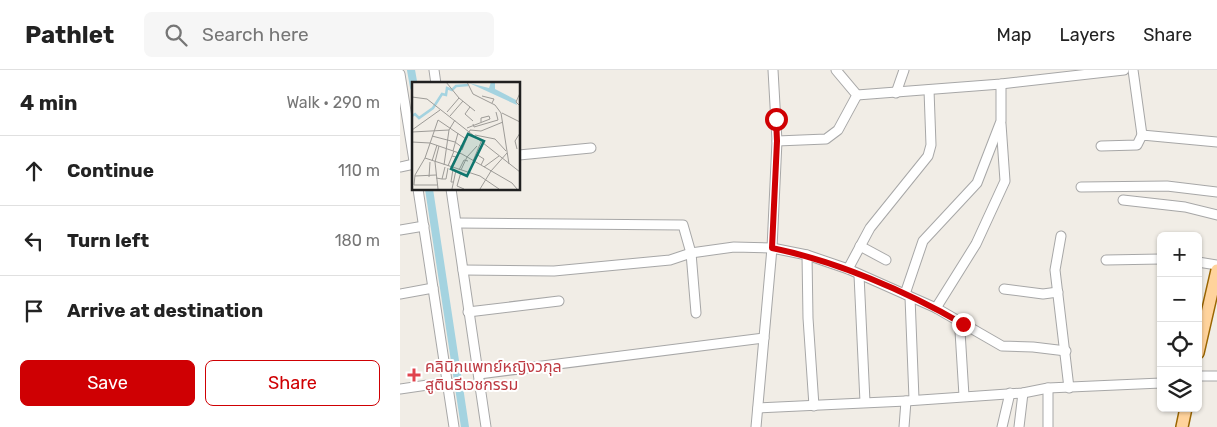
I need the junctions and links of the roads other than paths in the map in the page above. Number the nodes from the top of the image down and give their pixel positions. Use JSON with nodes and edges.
{"nodes":[{"id":1,"x":773,"y":70,"type":"edge"},
{"id":2,"x":836,"y":70,"type":"edge"},
{"id":3,"x":904,"y":70,"type":"edge"},
{"id":4,"x":1124,"y":70,"type":"edge"},
{"id":5,"x":1133,"y":70,"type":"edge"},
{"id":6,"x":1101,"y":72,"type":"edge"},
{"id":7,"x":400,"y":74,"type":"edge"},
{"id":8,"x":1001,"y":84,"type":"junction"},
{"id":9,"x":929,"y":90,"type":"junction"},
{"id":10,"x":896,"y":93,"type":"junction"},
{"id":11,"x":857,"y":95,"type":"junction"},
{"id":12,"x":402,"y":103,"type":"edge"},
{"id":13,"x":1001,"y":122,"type":"junction"},
{"id":14,"x":1142,"y":135,"type":"junction"},
{"id":15,"x":777,"y":141,"type":"junction"},
{"id":16,"x":1217,"y":142,"type":"edge"},
{"id":17,"x":1101,"y":146,"type":"dead end"},
{"id":18,"x":591,"y":148,"type":"dead end"},
{"id":19,"x":412,"y":152,"type":"edge"},
{"id":20,"x":520,"y":155,"type":"edge"},
{"id":21,"x":412,"y":163,"type":"edge"},
{"id":22,"x":400,"y":167,"type":"edge"},
{"id":23,"x":1081,"y":187,"type":"dead end"},
{"id":24,"x":418,"y":190,"type":"edge"},
{"id":25,"x":451,"y":190,"type":"edge"},
{"id":26,"x":1217,"y":192,"type":"edge"},
{"id":27,"x":1123,"y":200,"type":"dead end"},
{"id":28,"x":1217,"y":215,"type":"edge"},
{"id":29,"x":457,"y":223,"type":"junction"},
{"id":30,"x":424,"y":226,"type":"junction"},
{"id":31,"x":400,"y":230,"type":"edge"},
{"id":32,"x":1061,"y":236,"type":"dead end"},
{"id":33,"x":860,"y":246,"type":"junction"},
{"id":34,"x":772,"y":248,"type":"junction"},
{"id":35,"x":691,"y":254,"type":"junction"},
{"id":36,"x":807,"y":255,"type":"junction"},
{"id":37,"x":1157,"y":259,"type":"edge"},
{"id":38,"x":886,"y":260,"type":"dead end"},
{"id":39,"x":1106,"y":260,"type":"dead end"},
{"id":40,"x":1202,"y":263,"type":"edge"},
{"id":41,"x":1217,"y":265,"type":"edge"},
{"id":42,"x":848,"y":269,"type":"junction"},
{"id":43,"x":463,"y":270,"type":"junction"},
{"id":44,"x":1217,"y":270,"type":"edge"},
{"id":45,"x":859,"y":275,"type":"junction"},
{"id":46,"x":433,"y":288,"type":"junction"},
{"id":47,"x":1004,"y":290,"type":"dead end"},
{"id":48,"x":1058,"y":292,"type":"junction"},
{"id":49,"x":400,"y":294,"type":"edge"},
{"id":50,"x":907,"y":296,"type":"junction"},
{"id":51,"x":559,"y":301,"type":"dead end"},
{"id":52,"x":936,"y":308,"type":"junction"},
{"id":53,"x":468,"y":312,"type":"junction"},
{"id":54,"x":696,"y":313,"type":"dead end"},
{"id":55,"x":963,"y":324,"type":"junction"},
{"id":56,"x":1202,"y":336,"type":"edge"},
{"id":57,"x":764,"y":338,"type":"junction"},
{"id":58,"x":1066,"y":351,"type":"junction"},
{"id":59,"x":479,"y":374,"type":"junction"},
{"id":60,"x":1202,"y":376,"type":"edge"},
{"id":61,"x":1217,"y":376,"type":"edge"},
{"id":62,"x":448,"y":382,"type":"junction"},
{"id":63,"x":1157,"y":383,"type":"edge"},
{"id":64,"x":400,"y":388,"type":"edge"},
{"id":65,"x":1048,"y":388,"type":"junction"},
{"id":66,"x":1069,"y":388,"type":"junction"},
{"id":67,"x":1023,"y":392,"type":"junction"},
{"id":68,"x":1010,"y":393,"type":"junction"},
{"id":69,"x":964,"y":396,"type":"junction"},
{"id":70,"x":910,"y":400,"type":"junction"},
{"id":71,"x":865,"y":402,"type":"junction"},
{"id":72,"x":814,"y":406,"type":"junction"},
{"id":73,"x":758,"y":408,"type":"junction"},
{"id":74,"x":1185,"y":412,"type":"edge"},
{"id":75,"x":454,"y":427,"type":"edge"},
{"id":76,"x":486,"y":427,"type":"edge"},
{"id":77,"x":756,"y":427,"type":"edge"},
{"id":78,"x":904,"y":427,"type":"edge"},
{"id":79,"x":1002,"y":427,"type":"edge"},
{"id":80,"x":1019,"y":427,"type":"edge"},
{"id":81,"x":1048,"y":427,"type":"edge"},
{"id":82,"x":1182,"y":427,"type":"edge"}],
"edges":[{"from":1,"to":15,"type":"street"},
{"from":2,"to":11,"type":"street"},
{"from":3,"to":10,"type":"street"},
{"from":4,"to":6,"type":"street"},
{"from":5,"to":14,"type":"street"},
{"from":6,"to":8,"type":"street"},
{"from":7,"to":12,"type":"street"},
{"from":8,"to":9,"type":"street"},
{"from":8,"to":13,"type":"street"},
{"from":9,"to":10,"type":"street"},
{"from":9,"to":33,"type":"street"},
{"from":10,"to":11,"type":"street"},
{"from":11,"to":15,"type":"street"},
{"from":12,"to":19,"type":"street"},
{"from":13,"to":50,"type":"street"},
{"from":13,"to":52,"type":"street"},
{"from":14,"to":16,"type":"street"},
{"from":14,"to":17,"type":"street"},
{"from":15,"to":34,"type":"street"},
{"from":18,"to":20,"type":"street"},
{"from":21,"to":22,"type":"street"},
{"from":23,"to":26,"type":"street"},
{"from":24,"to":30,"type":"street"},
{"from":25,"to":29,"type":"street"},
{"from":27,"to":28,"type":"street"},
{"from":29,"to":35,"type":"street"},
{"from":29,"to":43,"type":"street"},
{"from":30,"to":31,"type":"street"},
{"from":30,"to":46,"type":"street"},
{"from":32,"to":48,"type":"street"},
{"from":33,"to":38,"type":"street"},
{"from":33,"to":42,"type":"street"},
{"from":34,"to":35,"type":"street"},
{"from":34,"to":36,"type":"street"},
{"from":34,"to":57,"type":"street"},
{"from":35,"to":43,"type":"street"},
{"from":35,"to":54,"type":"street"},
{"from":36,"to":42,"type":"street"},
{"from":36,"to":72,"type":"street"},
{"from":37,"to":39,"type":"street"},
{"from":40,"to":41,"type":"street"},
{"from":42,"to":45,"type":"street"},
{"from":43,"to":53,"type":"street"},
{"from":44,"to":56,"type":"main road"},
{"from":45,"to":50,"type":"street"},
{"from":45,"to":71,"type":"street"},
{"from":46,"to":49,"type":"street"},
{"from":46,"to":62,"type":"street"},
{"from":47,"to":48,"type":"street"},
{"from":48,"to":58,"type":"street"},
{"from":50,"to":52,"type":"street"},
{"from":50,"to":70,"type":"street"},
{"from":51,"to":53,"type":"street"},
{"from":52,"to":55,"type":"street"},
{"from":53,"to":59,"type":"street"},
{"from":55,"to":58,"type":"street"},
{"from":55,"to":69,"type":"street"},
{"from":57,"to":59,"type":"street"},
{"from":57,"to":73,"type":"street"},
{"from":58,"to":66,"type":"street"},
{"from":59,"to":76,"type":"street"},
{"from":60,"to":61,"type":"street"},
{"from":62,"to":64,"type":"street"},
{"from":62,"to":75,"type":"street"},
{"from":63,"to":66,"type":"street"},
{"from":65,"to":66,"type":"street"},
{"from":65,"to":67,"type":"street"},
{"from":65,"to":81,"type":"street"},
{"from":67,"to":68,"type":"street"},
{"from":67,"to":80,"type":"street"},
{"from":68,"to":69,"type":"street"},
{"from":68,"to":79,"type":"street"},
{"from":69,"to":70,"type":"street"},
{"from":70,"to":71,"type":"street"},
{"from":70,"to":78,"type":"street"},
{"from":71,"to":72,"type":"street"},
{"from":72,"to":73,"type":"street"},
{"from":73,"to":77,"type":"street"},
{"from":74,"to":82,"type":"main road"}]}
